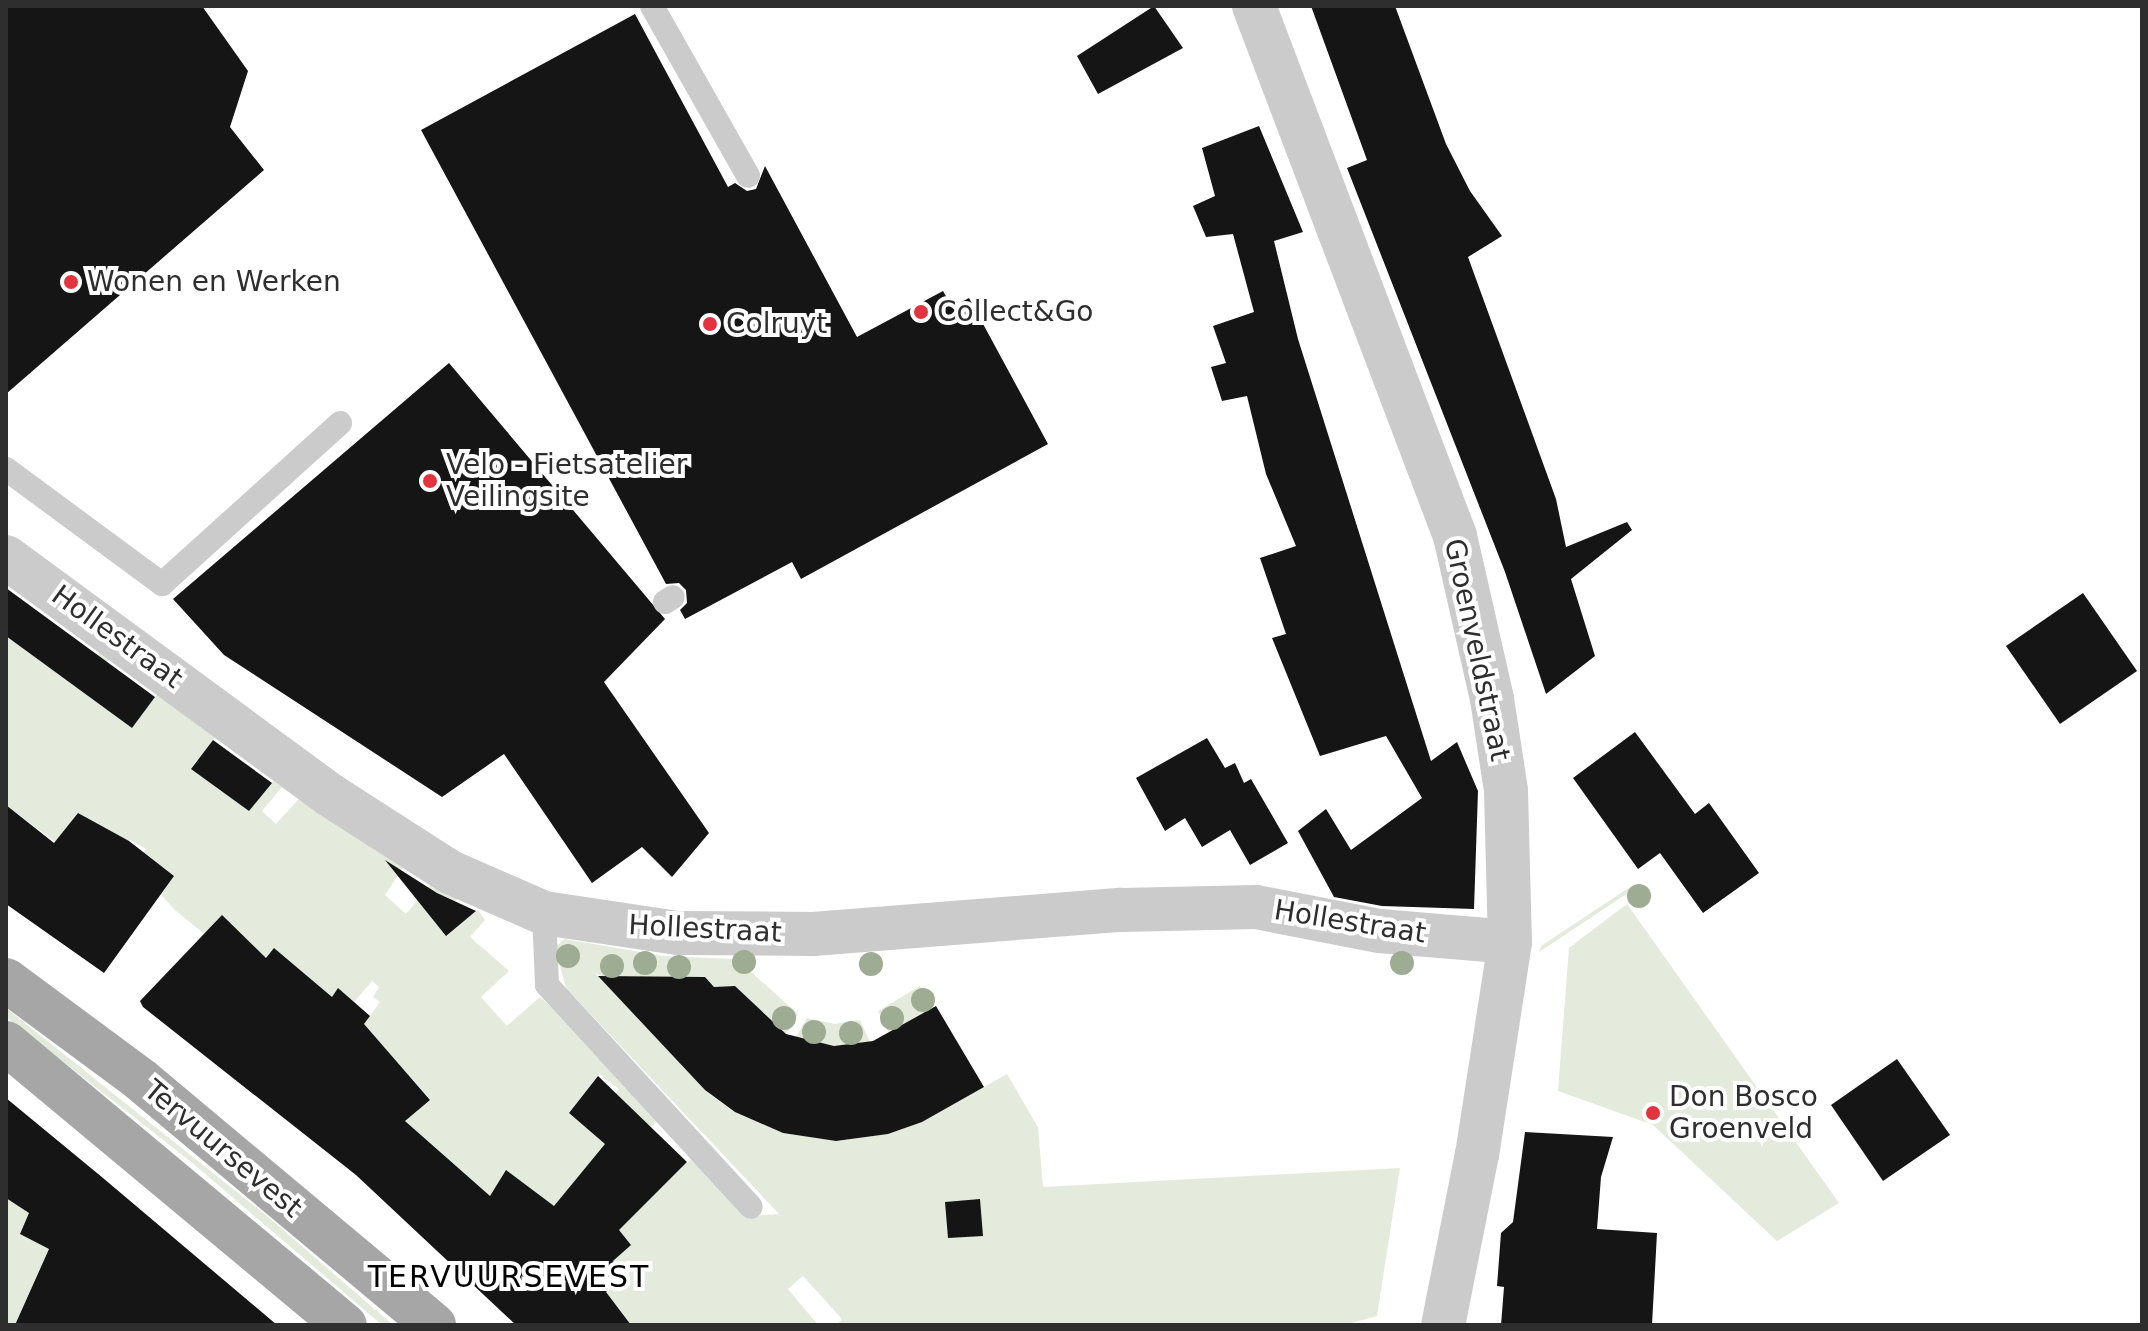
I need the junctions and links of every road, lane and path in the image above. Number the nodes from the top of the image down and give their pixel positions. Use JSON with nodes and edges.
{"nodes":[{"id":1,"x":652,"y":6,"type":"edge"},
{"id":2,"x":1254,"y":6,"type":"edge"},
{"id":3,"x":748,"y":176,"type":"dead end"},
{"id":4,"x":340,"y":423,"type":"dead end"},
{"id":5,"x":6,"y":469,"type":"edge"},
{"id":6,"x":6,"y":557,"type":"edge"},
{"id":7,"x":544,"y":913,"type":"junction"},
{"id":8,"x":1510,"y":942,"type":"junction"},
{"id":9,"x":6,"y":980,"type":"edge"},
{"id":10,"x":6,"y":1043,"type":"edge"},
{"id":11,"x":751,"y":1207,"type":"dead end"},
{"id":12,"x":345,"y":1325,"type":"edge"},
{"id":13,"x":434,"y":1325,"type":"edge"},
{"id":14,"x":1443,"y":1325,"type":"edge"}],
"edges":[{"from":1,"to":3,"type":"lane"},
{"from":2,"to":8,"type":"street","name":"Groenveldstraat"},
{"from":4,"to":5,"type":"lane"},
{"from":6,"to":7,"type":"street","name":"Hollestraat"},
{"from":7,"to":8,"type":"street","name":"Hollestraat"},
{"from":7,"to":11,"type":"lane"},
{"from":8,"to":14,"type":"street","name":"Groenveldstraat"},
{"from":9,"to":13,"type":"main road","name":"Tervuursevest"},
{"from":10,"to":12,"type":"main road","name":"Tervuursevest"}]}
